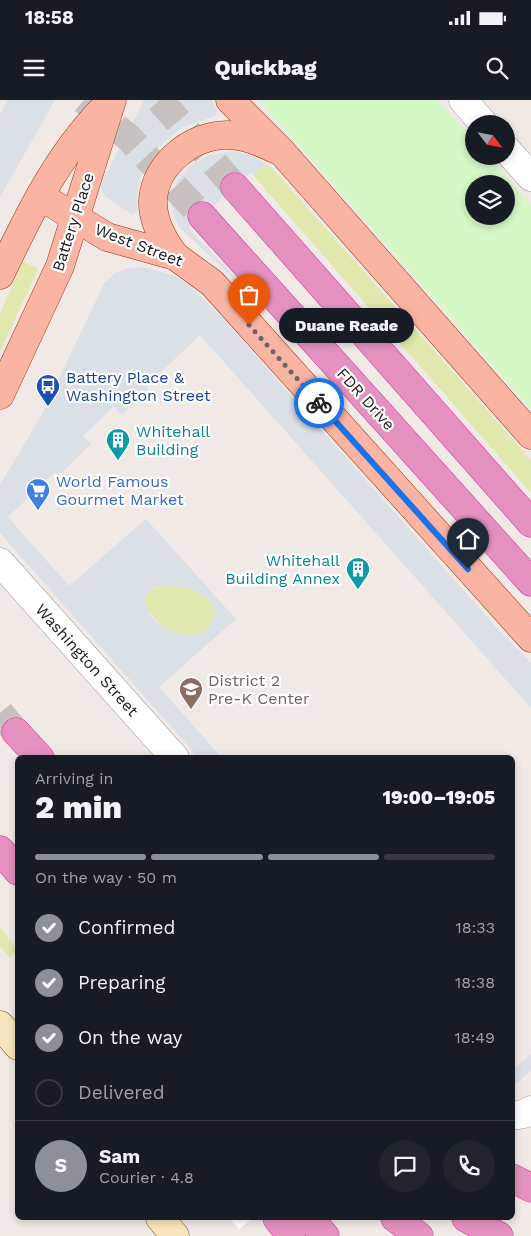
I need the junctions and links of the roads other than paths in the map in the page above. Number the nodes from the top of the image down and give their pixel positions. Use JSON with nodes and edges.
{"nodes":[{"id":1,"x":112,"y":100,"type":"edge"},
{"id":2,"x":230,"y":100,"type":"edge"},
{"id":3,"x":463,"y":100,"type":"edge"},
{"id":4,"x":476,"y":115,"type":"edge"},
{"id":5,"x":281,"y":152,"type":"junction"},
{"id":6,"x":515,"y":159,"type":"edge"},
{"id":7,"x":531,"y":178,"type":"edge"},
{"id":8,"x":236,"y":187,"type":"tunnel mouth"},
{"id":9,"x":40,"y":196,"type":"junction"},
{"id":10,"x":202,"y":216,"type":"tunnel mouth"},
{"id":11,"x":77,"y":218,"type":"junction"},
{"id":12,"x":175,"y":256,"type":"junction"},
{"id":13,"x":0,"y":275,"type":"edge"},
{"id":14,"x":0,"y":395,"type":"edge"},
{"id":15,"x":531,"y":435,"type":"edge"},
{"id":16,"x":531,"y":523,"type":"edge"},
{"id":17,"x":0,"y":562,"type":"edge"},
{"id":18,"x":531,"y":582,"type":"edge"},
{"id":19,"x":531,"y":638,"type":"edge"},
{"id":20,"x":16,"y":732,"type":"tunnel mouth"},
{"id":21,"x":37,"y":755,"type":"edge"},
{"id":22,"x":171,"y":755,"type":"edge"},
{"id":23,"x":0,"y":850,"type":"edge"},
{"id":24,"x":15,"y":868,"type":"edge"},
{"id":25,"x":0,"y":1025,"type":"edge"},
{"id":26,"x":15,"y":1042,"type":"edge"},
{"id":27,"x":515,"y":1180,"type":"edge"},
{"id":28,"x":531,"y":1188,"type":"edge"},
{"id":29,"x":162,"y":1220,"type":"edge"},
{"id":30,"x":279,"y":1220,"type":"edge"},
{"id":31,"x":311,"y":1220,"type":"edge"},
{"id":32,"x":398,"y":1220,"type":"edge"},
{"id":33,"x":470,"y":1220,"type":"edge"},
{"id":34,"x":176,"y":1236,"type":"edge"},
{"id":35,"x":290,"y":1236,"type":"edge"},
{"id":36,"x":325,"y":1236,"type":"edge"},
{"id":37,"x":419,"y":1236,"type":"edge"},
{"id":38,"x":499,"y":1236,"type":"edge"}],
"edges":[{"from":1,"to":9,"type":"main road","name":"Battery Place"},
{"from":1,"to":11,"type":"main road","name":"Battery Place"},
{"from":2,"to":5,"type":"main road"},
{"from":3,"to":4,"type":"street"},
{"from":5,"to":12,"type":"main road"},
{"from":5,"to":15,"type":"main road"},
{"from":6,"to":7,"type":"street"},
{"from":8,"to":16,"type":"highway"},
{"from":9,"to":11,"type":"main road","name":"West Street"},
{"from":9,"to":13,"type":"main road","name":"Battery Place"},
{"from":10,"to":18,"type":"highway","name":"FDR Drive"},
{"from":11,"to":12,"type":"main road","name":"West Street"},
{"from":11,"to":14,"type":"main road","name":"Battery Place"},
{"from":12,"to":19,"type":"main road","name":"West Street"},
{"from":17,"to":22,"type":"street","name":"Washington Street"},
{"from":20,"to":21,"type":"highway"},
{"from":23,"to":24,"type":"highway"},
{"from":25,"to":26,"type":"main road"},
{"from":27,"to":28,"type":"highway"},
{"from":29,"to":34,"type":"main road"},
{"from":30,"to":35,"type":"highway"},
{"from":31,"to":36,"type":"highway"},
{"from":32,"to":37,"type":"highway"},
{"from":33,"to":38,"type":"highway"}]}
